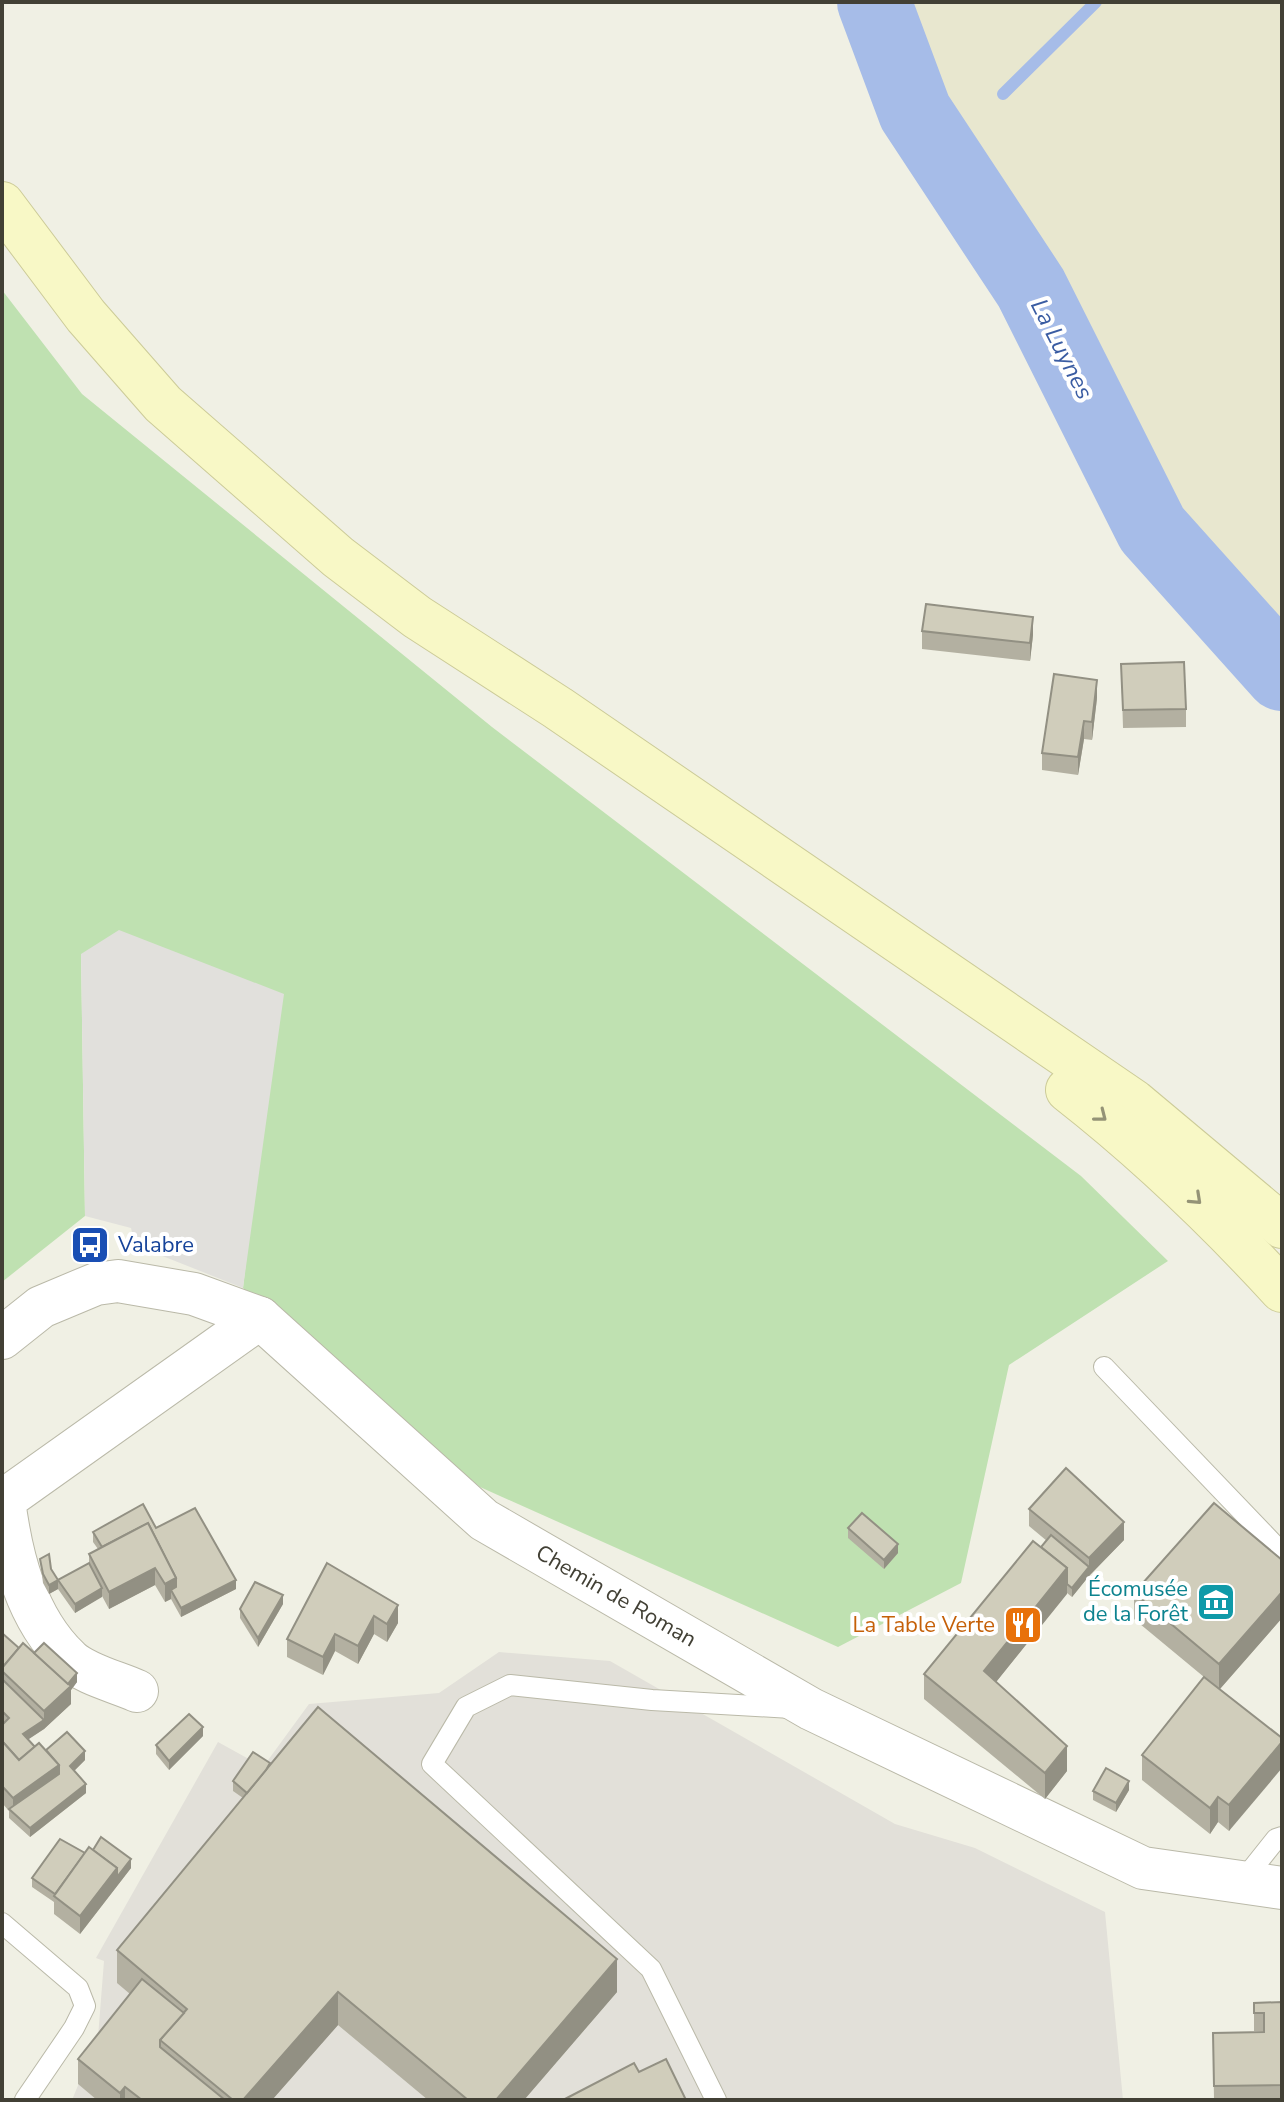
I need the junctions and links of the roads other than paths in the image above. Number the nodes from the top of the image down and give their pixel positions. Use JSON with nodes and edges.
{"nodes":[{"id":1,"x":2,"y":204,"type":"edge"},
{"id":2,"x":833,"y":898,"type":"junction"},
{"id":3,"x":1282,"y":1226,"type":"edge"},
{"id":4,"x":1282,"y":1290,"type":"edge"},
{"id":5,"x":260,"y":1318,"type":"junction"},
{"id":6,"x":2,"y":1338,"type":"edge"},
{"id":7,"x":1104,"y":1367,"type":"dead end"},
{"id":8,"x":3,"y":1501,"type":"edge"},
{"id":9,"x":1282,"y":1553,"type":"edge"},
{"id":10,"x":137,"y":1691,"type":"dead end"},
{"id":11,"x":811,"y":1709,"type":"junction"},
{"id":12,"x":1282,"y":1837,"type":"edge"},
{"id":13,"x":1241,"y":1883,"type":"junction"},
{"id":14,"x":1282,"y":1888,"type":"edge"},
{"id":15,"x":2,"y":1923,"type":"edge"},
{"id":16,"x":25,"y":2100,"type":"edge"},
{"id":17,"x":716,"y":2100,"type":"edge"}],
"edges":[{"from":1,"to":2,"type":"main road"},
{"from":2,"to":3,"type":"main road"},
{"from":2,"to":4,"type":"main road","one_way":true},
{"from":5,"to":6,"type":"street","name":"Chemin de Roman"},
{"from":5,"to":8,"type":"street"},
{"from":5,"to":11,"type":"street","name":"Chemin de Roman"},
{"from":7,"to":9,"type":"lane"},
{"from":8,"to":10,"type":"street"},
{"from":11,"to":13,"type":"street","name":"Chemin de Roman"},
{"from":11,"to":17,"type":"lane"},
{"from":12,"to":13,"type":"lane"},
{"from":13,"to":14,"type":"street","name":"Chemin de Roman"},
{"from":15,"to":16,"type":"lane"}]}
